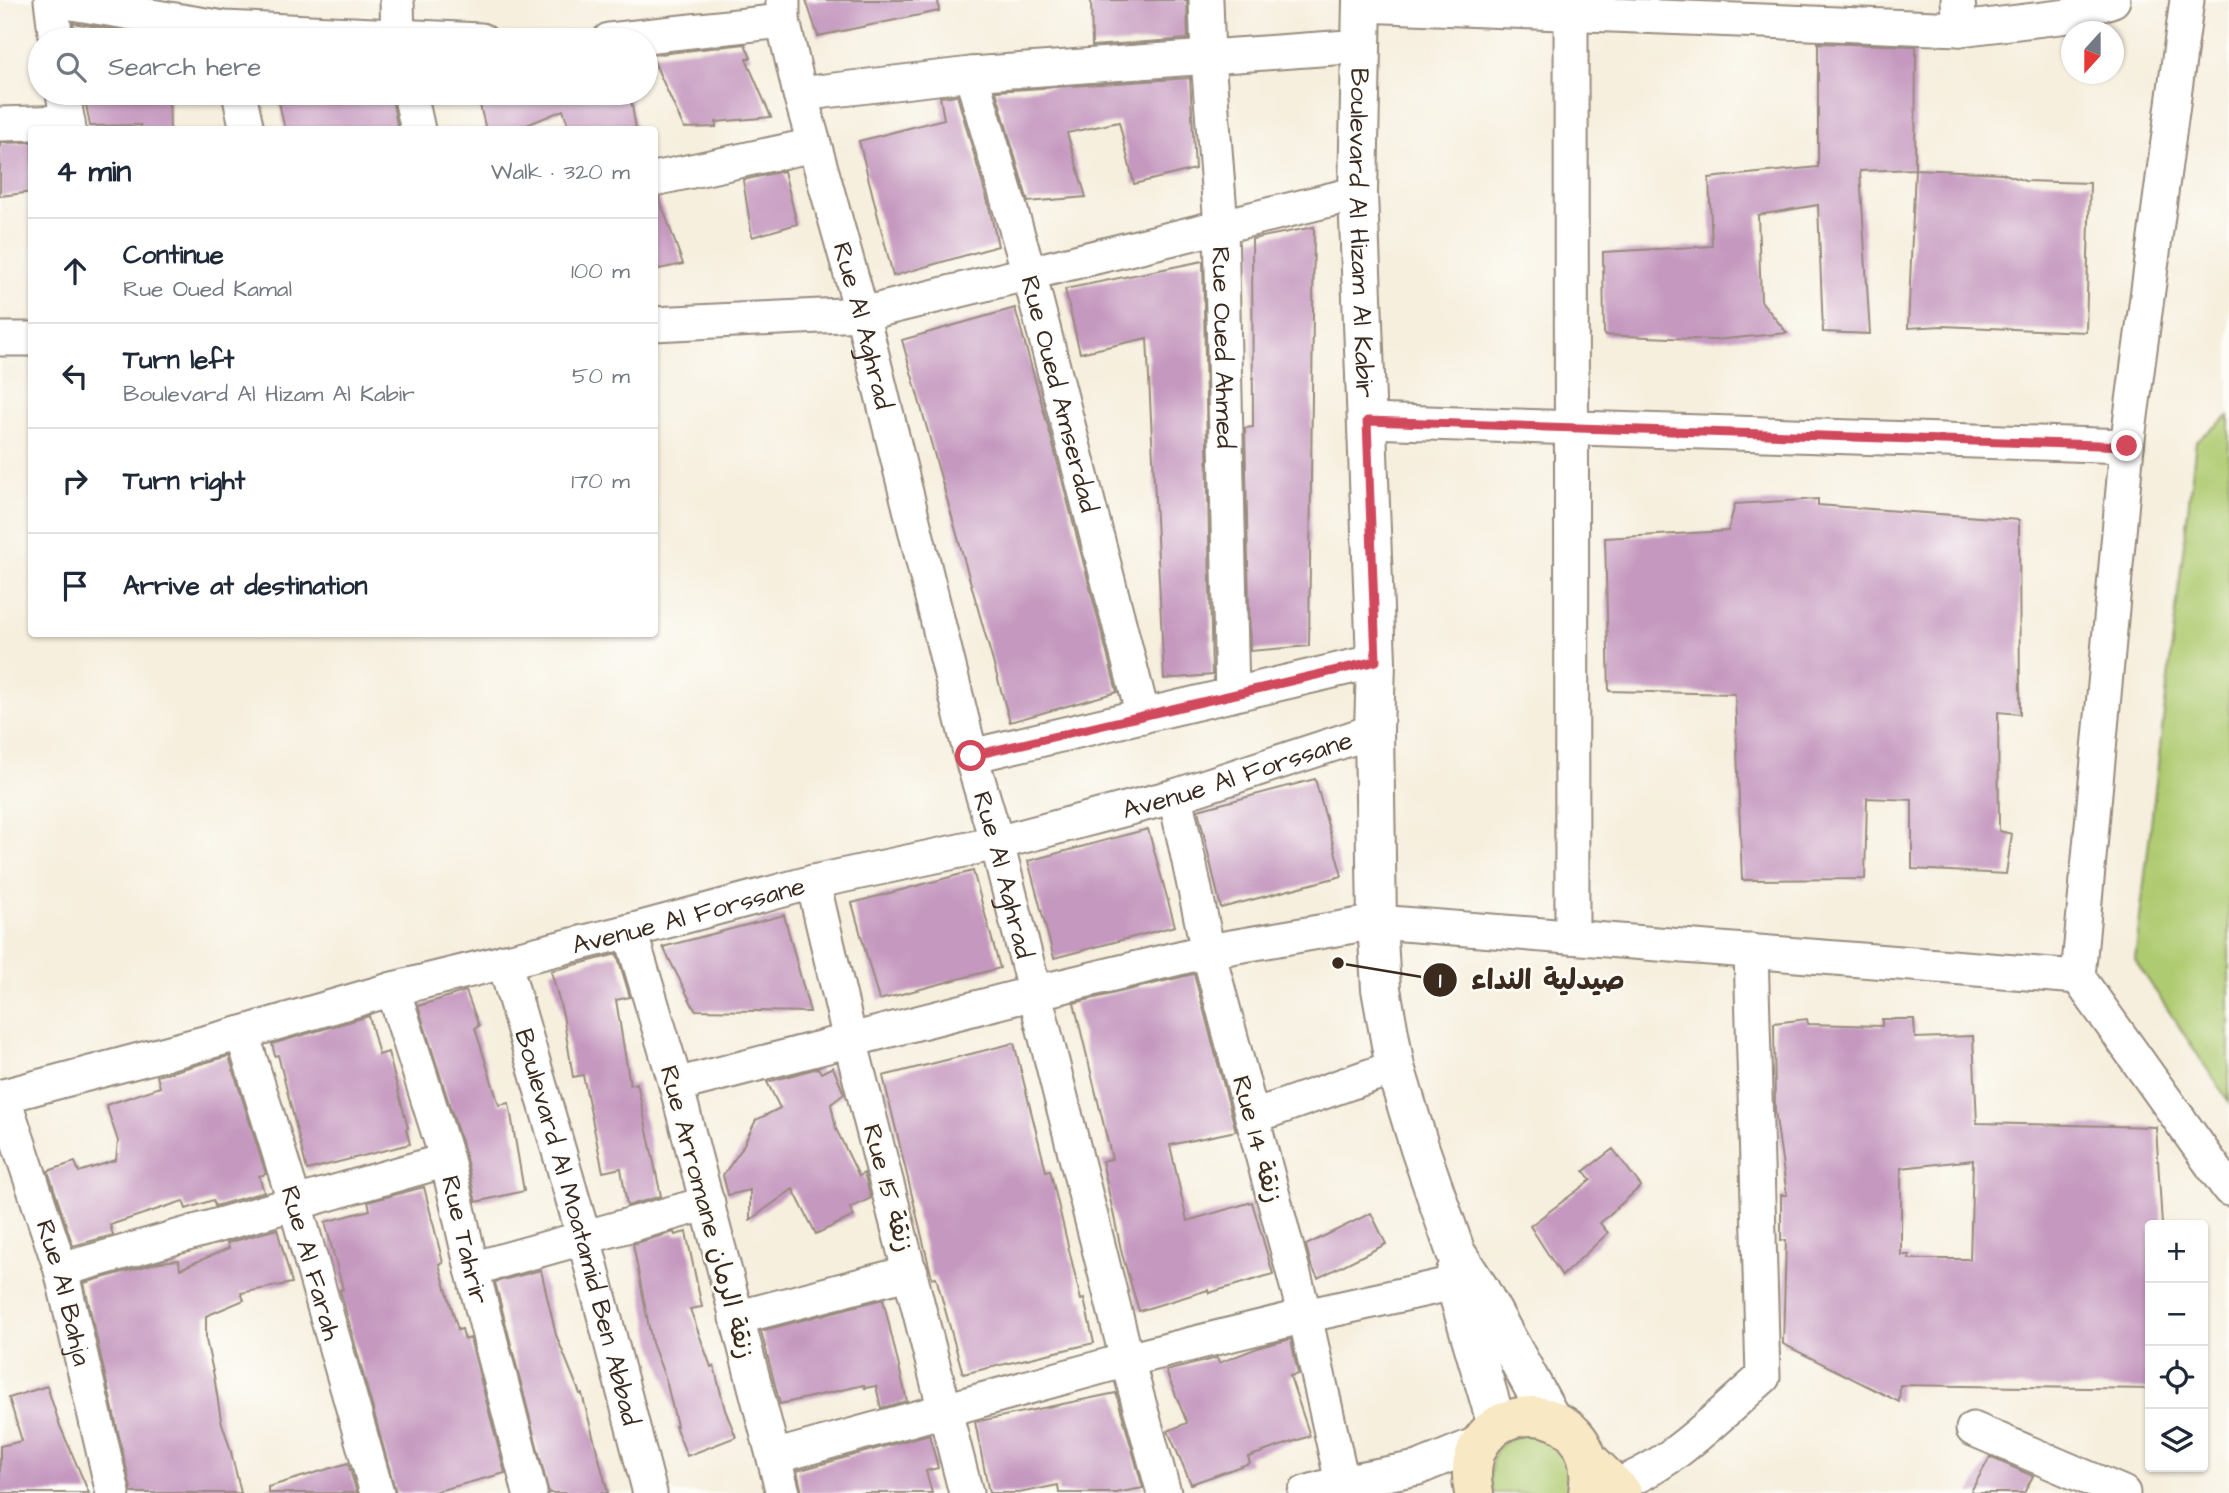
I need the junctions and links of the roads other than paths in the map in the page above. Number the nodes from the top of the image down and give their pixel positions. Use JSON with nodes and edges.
{"nodes":[{"id":1,"x":52,"y":0,"type":"edge"},
{"id":2,"x":397,"y":0,"type":"edge"},
{"id":3,"x":1206,"y":0,"type":"edge"},
{"id":4,"x":2113,"y":0,"type":"edge"},
{"id":5,"x":2187,"y":0,"type":"edge"},
{"id":6,"x":1362,"y":2,"type":"edge"},
{"id":7,"x":1571,"y":7,"type":"edge"},
{"id":8,"x":783,"y":10,"type":"edge"},
{"id":9,"x":1959,"y":14,"type":"edge"},
{"id":10,"x":225,"y":23,"type":"edge"},
{"id":11,"x":55,"y":28,"type":"edge"},
{"id":12,"x":283,"y":28,"type":"edge"},
{"id":13,"x":398,"y":28,"type":"edge"},
{"id":14,"x":658,"y":32,"type":"edge"},
{"id":15,"x":1362,"y":46,"type":"junction"},
{"id":16,"x":1208,"y":59,"type":"junction"},
{"id":17,"x":971,"y":74,"type":"junction"},
{"id":18,"x":800,"y":94,"type":"junction"},
{"id":19,"x":242,"y":105,"type":"edge"},
{"id":20,"x":413,"y":105,"type":"edge"},
{"id":21,"x":67,"y":115,"type":"edge"},
{"id":22,"x":0,"y":124,"type":"edge"},
{"id":23,"x":246,"y":126,"type":"edge"},
{"id":24,"x":417,"y":126,"type":"edge"},
{"id":25,"x":814,"y":145,"type":"junction"},
{"id":26,"x":658,"y":178,"type":"edge"},
{"id":27,"x":1358,"y":193,"type":"junction"},
{"id":28,"x":1221,"y":226,"type":"junction"},
{"id":29,"x":1029,"y":273,"type":"junction"},
{"id":30,"x":862,"y":314,"type":"junction"},
{"id":31,"x":658,"y":324,"type":"edge"},
{"id":32,"x":0,"y":339,"type":"edge"},
{"id":33,"x":28,"y":339,"type":"edge"},
{"id":34,"x":1367,"y":421,"type":"junction"},
{"id":35,"x":1572,"y":426,"type":"junction"},
{"id":36,"x":2127,"y":446,"type":"junction"},
{"id":37,"x":1376,"y":661,"type":"junction"},
{"id":38,"x":1232,"y":695,"type":"junction"},
{"id":39,"x":1143,"y":716,"type":"junction"},
{"id":40,"x":1374,"y":731,"type":"junction"},
{"id":41,"x":971,"y":756,"type":"junction"},
{"id":42,"x":1175,"y":796,"type":"junction"},
{"id":43,"x":997,"y":843,"type":"junction"},
{"id":44,"x":813,"y":883,"type":"junction"},
{"id":45,"x":1377,"y":922,"type":"junction"},
{"id":46,"x":630,"y":931,"type":"junction"},
{"id":47,"x":1572,"y":937,"type":"junction"},
{"id":48,"x":1208,"y":951,"type":"junction"},
{"id":49,"x":1751,"y":951,"type":"junction"},
{"id":50,"x":504,"y":961,"type":"junction"},
{"id":51,"x":2078,"y":977,"type":"junction"},
{"id":52,"x":393,"y":989,"type":"junction"},
{"id":53,"x":1034,"y":993,"type":"junction"},
{"id":54,"x":242,"y":1033,"type":"junction"},
{"id":55,"x":850,"y":1040,"type":"junction"},
{"id":56,"x":1395,"y":1067,"type":"junction"},
{"id":57,"x":676,"y":1085,"type":"junction"},
{"id":58,"x":1,"y":1097,"type":"edge"},
{"id":59,"x":1252,"y":1117,"type":"junction"},
{"id":60,"x":447,"y":1160,"type":"junction"},
{"id":61,"x":2229,"y":1189,"type":"edge"},
{"id":62,"x":708,"y":1203,"type":"junction"},
{"id":63,"x":295,"y":1204,"type":"junction"},
{"id":64,"x":584,"y":1238,"type":"junction"},
{"id":65,"x":471,"y":1269,"type":"junction"},
{"id":66,"x":61,"y":1270,"type":"junction"},
{"id":67,"x":911,"y":1272,"type":"junction"},
{"id":68,"x":1464,"y":1275,"type":"junction"},
{"id":69,"x":1305,"y":1316,"type":"junction"},
{"id":70,"x":736,"y":1318,"type":"junction"},
{"id":71,"x":1126,"y":1360,"type":"junction"},
{"id":72,"x":945,"y":1409,"type":"junction"},
{"id":73,"x":1552,"y":1419,"type":"junction"},
{"id":74,"x":1973,"y":1429,"type":"dead end"},
{"id":75,"x":774,"y":1457,"type":"junction"},
{"id":76,"x":1481,"y":1459,"type":"edge"},
{"id":77,"x":1342,"y":1482,"type":"junction"},
{"id":78,"x":1601,"y":1485,"type":"edge"},
{"id":79,"x":113,"y":1493,"type":"edge"},
{"id":80,"x":377,"y":1493,"type":"edge"},
{"id":81,"x":530,"y":1493,"type":"edge"},
{"id":82,"x":649,"y":1493,"type":"edge"},
{"id":83,"x":783,"y":1493,"type":"edge"},
{"id":84,"x":967,"y":1493,"type":"edge"},
{"id":85,"x":1164,"y":1493,"type":"edge"},
{"id":86,"x":1305,"y":1493,"type":"edge"},
{"id":87,"x":2123,"y":1493,"type":"edge"}],
"edges":[{"from":1,"to":10,"type":"street"},
{"from":1,"to":11,"type":"street"},
{"from":2,"to":13,"type":"street"},
{"from":3,"to":16,"type":"street","name":"Rue Oued Ahmed"},
{"from":4,"to":9,"type":"street"},
{"from":5,"to":36,"type":"street"},
{"from":6,"to":7,"type":"street"},
{"from":6,"to":15,"type":"street","name":"Boulevard Al Hizam Al Kabir"},
{"from":7,"to":9,"type":"street"},
{"from":7,"to":35,"type":"street"},
{"from":8,"to":14,"type":"street"},
{"from":8,"to":18,"type":"street","name":"Rue Al Aghrad"},
{"from":10,"to":12,"type":"street"},
{"from":15,"to":16,"type":"street"},
{"from":15,"to":27,"type":"street","name":"Boulevard Al Hizam Al Kabir"},
{"from":16,"to":17,"type":"street"},
{"from":16,"to":28,"type":"street","name":"Rue Oued Ahmed"},
{"from":17,"to":18,"type":"street"},
{"from":17,"to":29,"type":"street","name":"Rue Oued Amserdad"},
{"from":18,"to":25,"type":"street","name":"Rue Al Aghrad"},
{"from":19,"to":23,"type":"street"},
{"from":20,"to":24,"type":"street"},
{"from":21,"to":22,"type":"street"},
{"from":25,"to":26,"type":"street"},
{"from":25,"to":30,"type":"street","name":"Rue Al Aghrad"},
{"from":27,"to":28,"type":"street"},
{"from":27,"to":34,"type":"street","name":"Boulevard Al Hizam Al Kabir"},
{"from":28,"to":29,"type":"street"},
{"from":28,"to":38,"type":"street","name":"Rue Oued Ahmed"},
{"from":29,"to":30,"type":"street"},
{"from":29,"to":39,"type":"street","name":"Rue Oued Amserdad"},
{"from":30,"to":31,"type":"street"},
{"from":30,"to":41,"type":"street","name":"Rue Al Aghrad"},
{"from":32,"to":33,"type":"street"},
{"from":34,"to":35,"type":"street"},
{"from":34,"to":37,"type":"street","name":"Boulevard Al Hizam Al Kabir"},
{"from":35,"to":36,"type":"street"},
{"from":35,"to":47,"type":"street"},
{"from":36,"to":51,"type":"street"},
{"from":37,"to":38,"type":"street"},
{"from":37,"to":40,"type":"street","name":"Boulevard Al Hizam Al Kabir"},
{"from":38,"to":39,"type":"street"},
{"from":39,"to":41,"type":"street"},
{"from":40,"to":42,"type":"street","name":"Avenue Al Forssane"},
{"from":40,"to":45,"type":"street","name":"Boulevard Al Hizam Al Kabir"},
{"from":41,"to":43,"type":"street","name":"Rue Al Aghrad"},
{"from":42,"to":43,"type":"street","name":"Avenue Al Forssane"},
{"from":42,"to":48,"type":"street","name":"Rue 14 زنقة"},
{"from":43,"to":44,"type":"street","name":"Avenue Al Forssane"},
{"from":43,"to":53,"type":"street","name":"Rue Al Aghrad"},
{"from":44,"to":46,"type":"street","name":"Avenue Al Forssane"},
{"from":44,"to":55,"type":"street","name":"Rue 15 زنقة"},
{"from":45,"to":47,"type":"street"},
{"from":45,"to":48,"type":"street"},
{"from":45,"to":56,"type":"street","name":"Boulevard Al Hizam Al Kabir"},
{"from":46,"to":50,"type":"street","name":"Avenue Al Forssane"},
{"from":46,"to":57,"type":"street","name":"Rue Arromane زنقة الرمان"},
{"from":47,"to":49,"type":"street"},
{"from":48,"to":53,"type":"street"},
{"from":48,"to":59,"type":"street","name":"Rue 14 زنقة"},
{"from":49,"to":51,"type":"street"},
{"from":49,"to":78,"type":"street"},
{"from":50,"to":52,"type":"street","name":"Avenue Al Forssane"},
{"from":50,"to":64,"type":"street","name":"Boulevard Al Moatamid Ben Abbad"},
{"from":51,"to":61,"type":"street"},
{"from":52,"to":54,"type":"street","name":"Avenue Al Forssane"},
{"from":52,"to":60,"type":"street","name":"Rue Tahrir"},
{"from":53,"to":55,"type":"street"},
{"from":53,"to":71,"type":"street","name":"Rue Al Aghrad"},
{"from":54,"to":58,"type":"street","name":"Avenue Al Forssane"},
{"from":54,"to":63,"type":"street","name":"Rue Al Farah"},
{"from":55,"to":57,"type":"street"},
{"from":55,"to":67,"type":"street","name":"Rue 15 زنقة"},
{"from":56,"to":59,"type":"street"},
{"from":56,"to":68,"type":"street","name":"Boulevard Al Hizam Al Kabir"},
{"from":57,"to":62,"type":"street","name":"Rue Arromane زنقة الرمان"},
{"from":58,"to":66,"type":"street","name":"Rue Al Bahja"},
{"from":59,"to":69,"type":"street","name":"Rue 14 زنقة"},
{"from":60,"to":63,"type":"street"},
{"from":60,"to":65,"type":"street","name":"Rue Tahrir"},
{"from":62,"to":64,"type":"street"},
{"from":62,"to":70,"type":"street","name":"Rue Arromane زنقة الرمان"},
{"from":63,"to":66,"type":"street"},
{"from":63,"to":80,"type":"street","name":"Rue Al Farah"},
{"from":64,"to":65,"type":"street"},
{"from":64,"to":82,"type":"street","name":"Boulevard Al Moatamid Ben Abbad"},
{"from":65,"to":81,"type":"street","name":"Rue Tahrir"},
{"from":66,"to":79,"type":"street","name":"Rue Al Bahja"},
{"from":67,"to":70,"type":"street"},
{"from":67,"to":72,"type":"street","name":"Rue 15 زنقة"},
{"from":68,"to":69,"type":"street"},
{"from":68,"to":73,"type":"street","name":"Boulevard Al Hizam Al Kabir"},
{"from":68,"to":76,"type":"street","name":"Boulevard Al Hizam Al Kabir"},
{"from":69,"to":71,"type":"street"},
{"from":69,"to":77,"type":"street","name":"Rue 14 زنقة"},
{"from":70,"to":75,"type":"street","name":"Rue Arromane زنقة الرمان"},
{"from":71,"to":72,"type":"street"},
{"from":71,"to":85,"type":"street","name":"Rue Al Aghrad"},
{"from":72,"to":75,"type":"street"},
{"from":72,"to":84,"type":"street","name":"Rue 15 زنقة"},
{"from":73,"to":76,"type":"main road"},
{"from":73,"to":78,"type":"main road"},
{"from":74,"to":87,"type":"street"},
{"from":75,"to":83,"type":"street","name":"Rue Arromane زنقة الرمان"},
{"from":76,"to":77,"type":"street"},
{"from":77,"to":86,"type":"street"}]}
